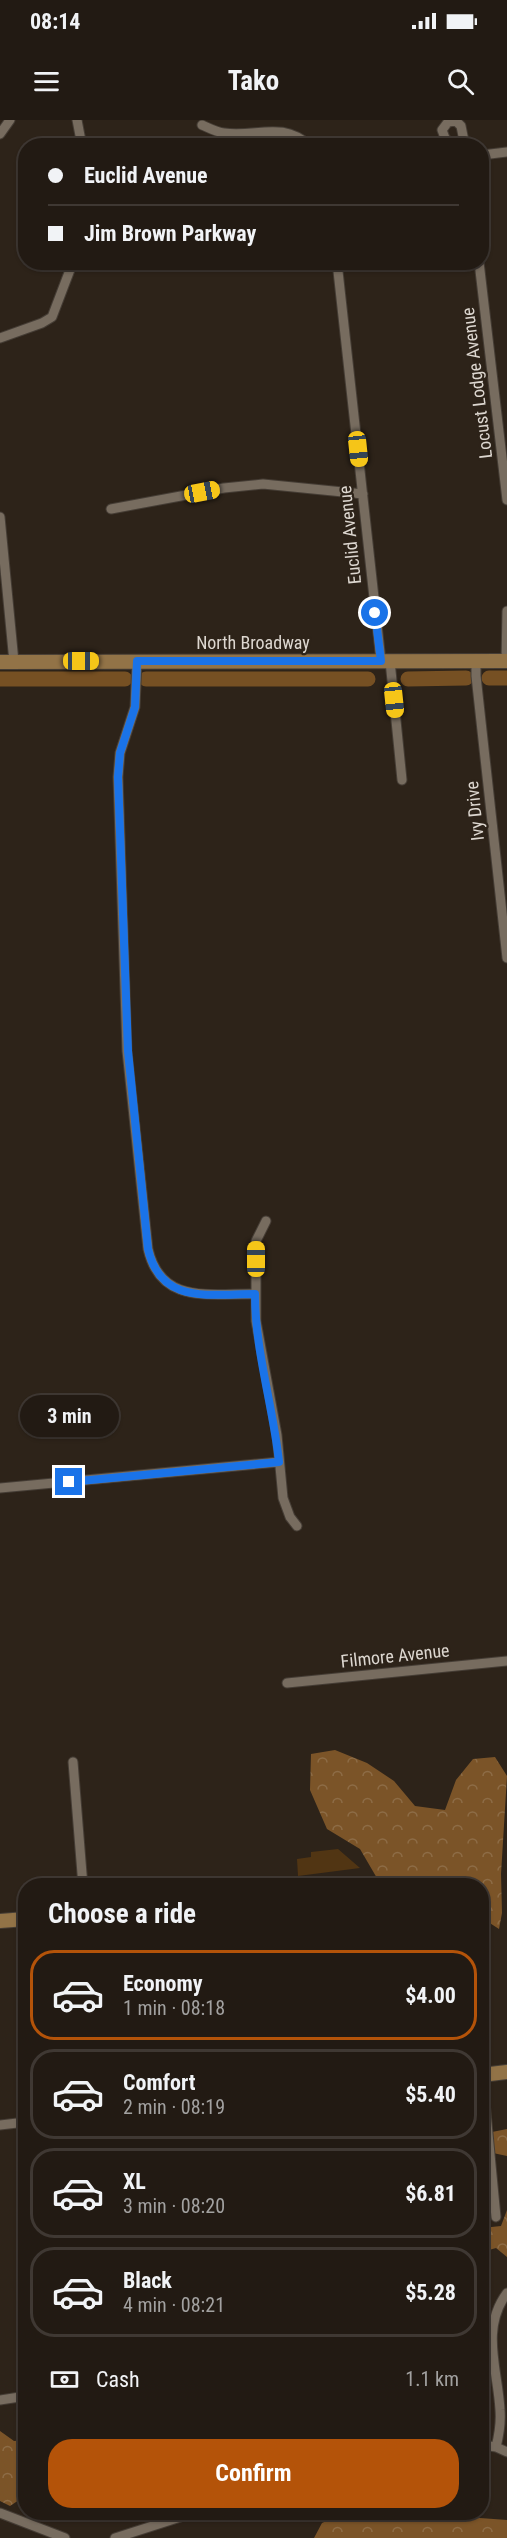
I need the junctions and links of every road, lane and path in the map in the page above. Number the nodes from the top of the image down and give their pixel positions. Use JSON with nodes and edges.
{"nodes":[{"id":1,"x":10,"y":120,"type":"edge"},
{"id":2,"x":77,"y":120,"type":"edge"},
{"id":3,"x":202,"y":125,"type":"dead end"},
{"id":4,"x":0,"y":134,"type":"edge"},
{"id":5,"x":80,"y":138,"type":"edge"},
{"id":6,"x":301,"y":138,"type":"edge"},
{"id":7,"x":445,"y":138,"type":"edge"},
{"id":8,"x":463,"y":138,"type":"edge"},
{"id":9,"x":507,"y":152,"type":"edge"},
{"id":10,"x":489,"y":154,"type":"edge"},
{"id":11,"x":70,"y":270,"type":"edge"},
{"id":12,"x":338,"y":270,"type":"edge"},
{"id":13,"x":480,"y":270,"type":"edge"},
{"id":14,"x":0,"y":338,"type":"edge"},
{"id":15,"x":363,"y":494,"type":"junction"},
{"id":16,"x":507,"y":500,"type":"edge"},
{"id":17,"x":111,"y":509,"type":"dead end"},
{"id":18,"x":0,"y":517,"type":"edge"},
{"id":19,"x":507,"y":611,"type":"edge"},
{"id":20,"x":137,"y":661,"type":"junction"},
{"id":21,"x":385,"y":661,"type":"junction"},
{"id":22,"x":476,"y":661,"type":"junction"},
{"id":23,"x":507,"y":661,"type":"edge"},
{"id":24,"x":7,"y":662,"type":"edge"},
{"id":25,"x":402,"y":780,"type":"dead end"},
{"id":26,"x":507,"y":958,"type":"edge"},
{"id":27,"x":266,"y":1221,"type":"dead end"},
{"id":28,"x":255,"y":1294,"type":"junction"},
{"id":29,"x":279,"y":1462,"type":"junction"},
{"id":30,"x":0,"y":1488,"type":"edge"},
{"id":31,"x":297,"y":1526,"type":"dead end"},
{"id":32,"x":507,"y":1661,"type":"edge"},
{"id":33,"x":287,"y":1683,"type":"dead end"},
{"id":34,"x":73,"y":1762,"type":"dead end"},
{"id":35,"x":82,"y":1878,"type":"edge"},
{"id":36,"x":18,"y":1920,"type":"edge"},
{"id":37,"x":0,"y":1922,"type":"edge"},
{"id":38,"x":507,"y":2072,"type":"edge"},
{"id":39,"x":489,"y":2073,"type":"edge"},
{"id":40,"x":18,"y":2123,"type":"edge"},
{"id":41,"x":0,"y":2125,"type":"edge"},
{"id":42,"x":489,"y":2146,"type":"edge"},
{"id":43,"x":496,"y":2217,"type":"dead end"},
{"id":44,"x":507,"y":2293,"type":"edge"},
{"id":45,"x":18,"y":2397,"type":"edge"},
{"id":46,"x":0,"y":2400,"type":"edge"},
{"id":47,"x":489,"y":2446,"type":"edge"},
{"id":48,"x":496,"y":2446,"type":"junction"},
{"id":49,"x":507,"y":2452,"type":"edge"},
{"id":50,"x":0,"y":2513,"type":"edge"},
{"id":51,"x":18,"y":2520,"type":"edge"},
{"id":52,"x":18,"y":2520,"type":"edge"},
{"id":53,"x":171,"y":2520,"type":"edge"},
{"id":54,"x":66,"y":2538,"type":"edge"},
{"id":55,"x":115,"y":2538,"type":"edge"}],
"edges":[{"from":1,"to":4,"type":"street"},
{"from":2,"to":5,"type":"street"},
{"from":3,"to":6,"type":"street"},
{"from":7,"to":8,"type":"street"},
{"from":9,"to":10,"type":"street"},
{"from":11,"to":14,"type":"street"},
{"from":12,"to":15,"type":"street","name":"Euclid Avenue"},
{"from":13,"to":16,"type":"street","name":"Locust Lodge Avenue"},
{"from":15,"to":17,"type":"street"},
{"from":15,"to":21,"type":"street","name":"Euclid Avenue"},
{"from":18,"to":24,"type":"street"},
{"from":19,"to":23,"type":"street"},
{"from":20,"to":21,"type":"main road","name":"North Broadway"},
{"from":20,"to":24,"type":"main road","name":"North Broadway"},
{"from":20,"to":28,"type":"street"},
{"from":21,"to":22,"type":"main road","name":"North Broadway"},
{"from":21,"to":25,"type":"street","name":"Euclid Avenue"},
{"from":22,"to":23,"type":"main road","name":"North Broadway"},
{"from":22,"to":26,"type":"street","name":"Ivy Drive"},
{"from":27,"to":28,"type":"street"},
{"from":28,"to":29,"type":"street"},
{"from":29,"to":30,"type":"street"},
{"from":29,"to":31,"type":"street"},
{"from":32,"to":33,"type":"street","name":"Filmore Avenue"},
{"from":34,"to":35,"type":"street"},
{"from":36,"to":37,"type":"main road"},
{"from":38,"to":39,"type":"main road"},
{"from":40,"to":41,"type":"street"},
{"from":42,"to":43,"type":"street"},
{"from":44,"to":48,"type":"street"},
{"from":45,"to":46,"type":"street"},
{"from":47,"to":48,"type":"street"},
{"from":48,"to":49,"type":"street"},
{"from":50,"to":52,"type":"street"},
{"from":51,"to":54,"type":"street"},
{"from":53,"to":55,"type":"street"}]}
